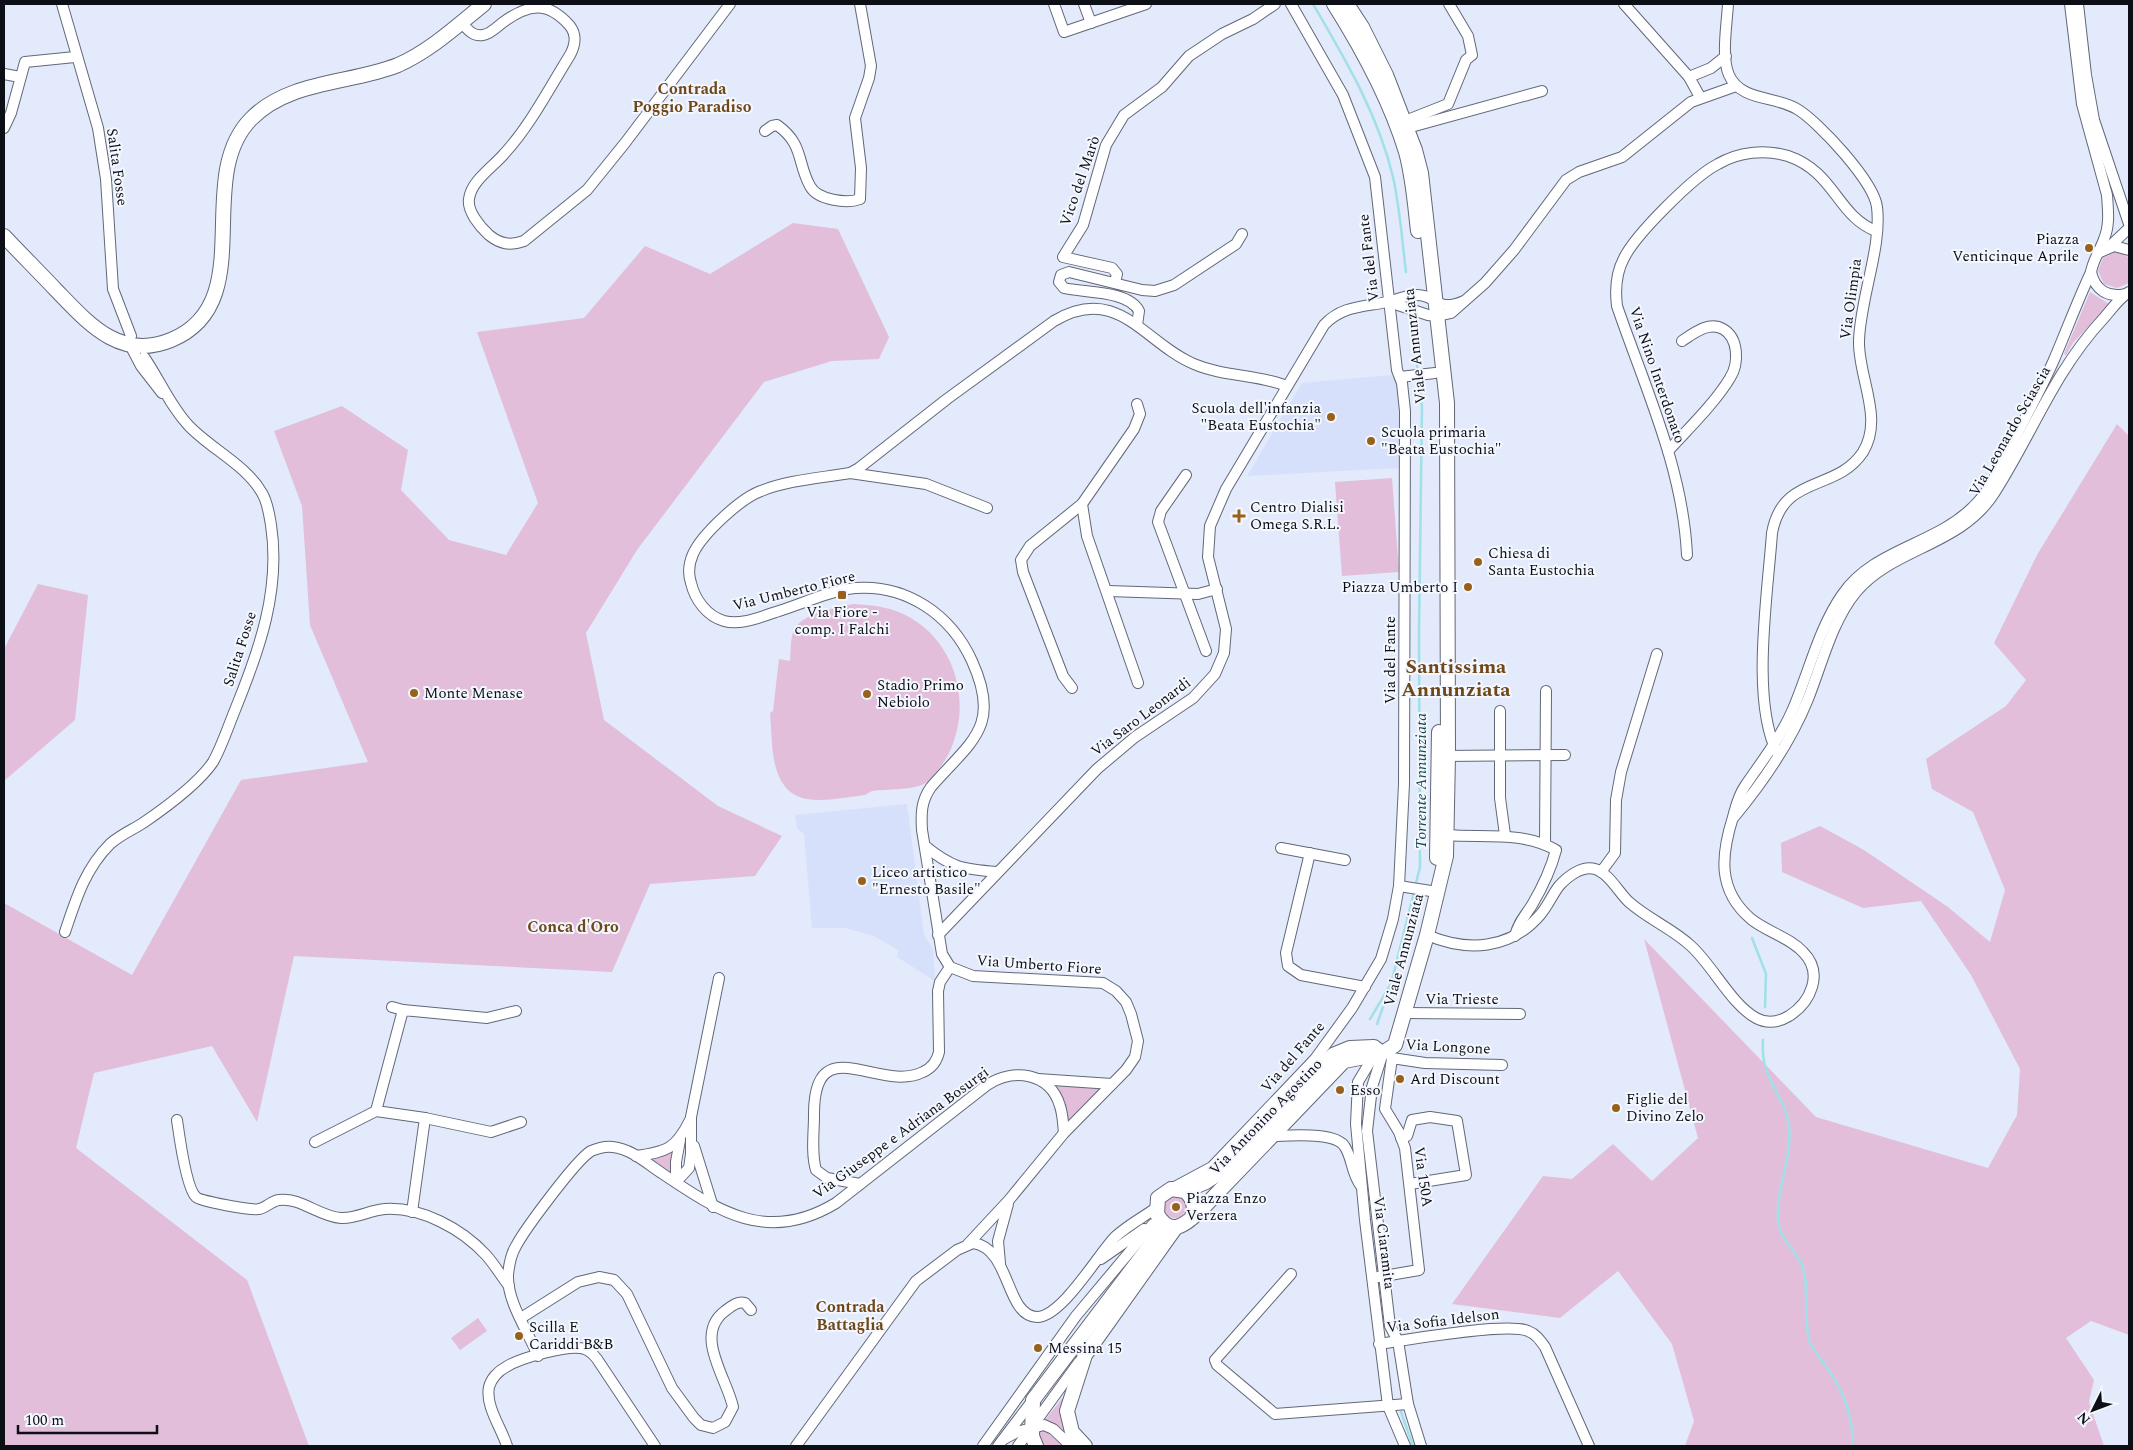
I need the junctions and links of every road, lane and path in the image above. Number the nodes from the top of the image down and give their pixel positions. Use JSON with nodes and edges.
{"nodes":[{"id":1,"x":62,"y":4,"type":"edge"},
{"id":2,"x":484,"y":4,"type":"edge"},
{"id":3,"x":730,"y":4,"type":"edge"},
{"id":4,"x":860,"y":4,"type":"edge"},
{"id":5,"x":1054,"y":4,"type":"edge"},
{"id":6,"x":1084,"y":4,"type":"edge"},
{"id":7,"x":1146,"y":4,"type":"edge"},
{"id":8,"x":1275,"y":4,"type":"edge"},
{"id":9,"x":1291,"y":4,"type":"edge"},
{"id":10,"x":1334,"y":4,"type":"edge"},
{"id":11,"x":1347,"y":4,"type":"edge"},
{"id":12,"x":1448,"y":4,"type":"edge"},
{"id":13,"x":1624,"y":4,"type":"edge"},
{"id":14,"x":1728,"y":4,"type":"edge"},
{"id":15,"x":2070,"y":4,"type":"edge"},
{"id":16,"x":2078,"y":4,"type":"edge"},
{"id":17,"x":1118,"y":8,"type":"edge"},
{"id":18,"x":461,"y":22,"type":"junction"},
{"id":19,"x":1091,"y":22,"type":"junction"},
{"id":20,"x":2078,"y":45,"type":"junction"},
{"id":21,"x":1726,"y":56,"type":"junction"},
{"id":22,"x":76,"y":57,"type":"junction"},
{"id":23,"x":4,"y":74,"type":"edge"},
{"id":24,"x":1689,"y":77,"type":"junction"},
{"id":25,"x":20,"y":78,"type":"junction"},
{"id":26,"x":1736,"y":86,"type":"junction"},
{"id":27,"x":1542,"y":91,"type":"dead end"},
{"id":28,"x":1700,"y":97,"type":"junction"},
{"id":29,"x":1403,"y":127,"type":"junction"},
{"id":30,"x":4,"y":128,"type":"edge"},
{"id":31,"x":765,"y":131,"type":"dead end"},
{"id":32,"x":2128,"y":217,"type":"edge"},
{"id":33,"x":2129,"y":228,"type":"edge"},
{"id":34,"x":1876,"y":231,"type":"junction"},
{"id":35,"x":1242,"y":234,"type":"dead end"},
{"id":36,"x":4,"y":236,"type":"edge"},
{"id":37,"x":2109,"y":247,"type":"junction"},
{"id":38,"x":2129,"y":250,"type":"edge"},
{"id":39,"x":2097,"y":254,"type":"junction"},
{"id":40,"x":2091,"y":272,"type":"junction"},
{"id":41,"x":1115,"y":282,"type":"junction"},
{"id":42,"x":2127,"y":293,"type":"edge"},
{"id":43,"x":1389,"y":302,"type":"junction"},
{"id":44,"x":1432,"y":308,"type":"junction"},
{"id":45,"x":1137,"y":324,"type":"junction"},
{"id":46,"x":131,"y":340,"type":"junction"},
{"id":47,"x":1682,"y":341,"type":"dead end"},
{"id":48,"x":144,"y":357,"type":"dead end"},
{"id":49,"x":2055,"y":358,"type":"junction"},
{"id":50,"x":2066,"y":364,"type":"junction"},
{"id":51,"x":1432,"y":373,"type":"junction"},
{"id":52,"x":1402,"y":376,"type":"junction"},
{"id":53,"x":1287,"y":386,"type":"junction"},
{"id":54,"x":169,"y":401,"type":"junction"},
{"id":55,"x":1443,"y":403,"type":"junction"},
{"id":56,"x":1138,"y":404,"type":"dead end"},
{"id":57,"x":1668,"y":451,"type":"junction"},
{"id":58,"x":850,"y":473,"type":"junction"},
{"id":59,"x":1186,"y":475,"type":"dead end"},
{"id":60,"x":1082,"y":504,"type":"junction"},
{"id":61,"x":987,"y":508,"type":"dead end"},
{"id":62,"x":1687,"y":555,"type":"dead end"},
{"id":63,"x":1217,"y":589,"type":"junction"},
{"id":64,"x":1108,"y":591,"type":"junction"},
{"id":65,"x":1183,"y":593,"type":"junction"},
{"id":66,"x":1823,"y":647,"type":"junction"},
{"id":67,"x":1206,"y":652,"type":"dead end"},
{"id":68,"x":1657,"y":654,"type":"dead end"},
{"id":69,"x":1138,"y":684,"type":"dead end"},
{"id":70,"x":1072,"y":688,"type":"dead end"},
{"id":71,"x":1546,"y":691,"type":"dead end"},
{"id":72,"x":1500,"y":711,"type":"dead end"},
{"id":73,"x":1776,"y":749,"type":"junction"},
{"id":74,"x":1564,"y":755,"type":"dead end"},
{"id":75,"x":1443,"y":756,"type":"junction"},
{"id":76,"x":1499,"y":756,"type":"junction"},
{"id":77,"x":1546,"y":756,"type":"junction"},
{"id":78,"x":1447,"y":835,"type":"junction"},
{"id":79,"x":1505,"y":835,"type":"junction"},
{"id":80,"x":1544,"y":844,"type":"junction"},
{"id":81,"x":925,"y":846,"type":"junction"},
{"id":82,"x":1281,"y":848,"type":"dead end"},
{"id":83,"x":1310,"y":853,"type":"junction"},
{"id":84,"x":1345,"y":860,"type":"dead end"},
{"id":85,"x":997,"y":872,"type":"junction"},
{"id":86,"x":1601,"y":872,"type":"junction"},
{"id":87,"x":1402,"y":887,"type":"junction"},
{"id":88,"x":1435,"y":889,"type":"junction"},
{"id":89,"x":65,"y":932,"type":"dead end"},
{"id":90,"x":938,"y":935,"type":"junction"},
{"id":91,"x":1426,"y":935,"type":"junction"},
{"id":92,"x":1515,"y":936,"type":"junction"},
{"id":93,"x":950,"y":967,"type":"junction"},
{"id":94,"x":719,"y":978,"type":"dead end"},
{"id":95,"x":1365,"y":987,"type":"junction"},
{"id":96,"x":392,"y":1008,"type":"dead end"},
{"id":97,"x":403,"y":1010,"type":"junction"},
{"id":98,"x":516,"y":1011,"type":"dead end"},
{"id":99,"x":1520,"y":1014,"type":"dead end"},
{"id":100,"x":1402,"y":1019,"type":"junction"},
{"id":101,"x":1334,"y":1035,"type":"junction"},
{"id":102,"x":1384,"y":1052,"type":"junction"},
{"id":103,"x":1344,"y":1061,"type":"junction"},
{"id":104,"x":1323,"y":1065,"type":"junction"},
{"id":105,"x":1502,"y":1065,"type":"dead end"},
{"id":106,"x":1360,"y":1076,"type":"junction"},
{"id":107,"x":1038,"y":1079,"type":"junction"},
{"id":108,"x":1112,"y":1084,"type":"junction"},
{"id":109,"x":376,"y":1111,"type":"junction"},
{"id":110,"x":692,"y":1117,"type":"junction"},
{"id":111,"x":425,"y":1118,"type":"junction"},
{"id":112,"x":177,"y":1120,"type":"dead end"},
{"id":113,"x":521,"y":1122,"type":"dead end"},
{"id":114,"x":1064,"y":1133,"type":"junction"},
{"id":115,"x":1271,"y":1136,"type":"junction"},
{"id":116,"x":680,"y":1138,"type":"junction"},
{"id":117,"x":692,"y":1138,"type":"junction"},
{"id":118,"x":1401,"y":1138,"type":"junction"},
{"id":119,"x":315,"y":1142,"type":"dead end"},
{"id":120,"x":636,"y":1156,"type":"junction"},
{"id":121,"x":676,"y":1182,"type":"junction"},
{"id":122,"x":860,"y":1184,"type":"junction"},
{"id":123,"x":1410,"y":1184,"type":"junction"},
{"id":124,"x":1362,"y":1188,"type":"junction"},
{"id":125,"x":1170,"y":1189,"type":"junction"},
{"id":126,"x":1185,"y":1191,"type":"junction"},
{"id":127,"x":1009,"y":1200,"type":"junction"},
{"id":128,"x":714,"y":1207,"type":"junction"},
{"id":129,"x":412,"y":1212,"type":"junction"},
{"id":130,"x":1159,"y":1219,"type":"junction"},
{"id":131,"x":1191,"y":1219,"type":"junction"},
{"id":132,"x":1129,"y":1240,"type":"junction"},
{"id":133,"x":968,"y":1244,"type":"junction"},
{"id":134,"x":1126,"y":1255,"type":"junction"},
{"id":135,"x":1098,"y":1261,"type":"junction"},
{"id":136,"x":1000,"y":1266,"type":"junction"},
{"id":137,"x":1291,"y":1274,"type":"dead end"},
{"id":138,"x":1384,"y":1276,"type":"junction"},
{"id":139,"x":1373,"y":1278,"type":"junction"},
{"id":140,"x":509,"y":1286,"type":"junction"},
{"id":141,"x":750,"y":1310,"type":"dead end"},
{"id":142,"x":521,"y":1318,"type":"junction"},
{"id":143,"x":1398,"y":1341,"type":"junction"},
{"id":144,"x":1379,"y":1344,"type":"junction"},
{"id":145,"x":1085,"y":1355,"type":"junction"},
{"id":146,"x":538,"y":1356,"type":"junction"},
{"id":147,"x":1033,"y":1400,"type":"junction"},
{"id":148,"x":1408,"y":1404,"type":"junction"},
{"id":149,"x":1388,"y":1406,"type":"junction"},
{"id":150,"x":1031,"y":1428,"type":"junction"},
{"id":151,"x":1001,"y":1443,"type":"edge"},
{"id":152,"x":507,"y":1446,"type":"edge"},
{"id":153,"x":655,"y":1446,"type":"edge"},
{"id":154,"x":796,"y":1446,"type":"edge"},
{"id":155,"x":983,"y":1446,"type":"edge"},
{"id":156,"x":1018,"y":1446,"type":"edge"},
{"id":157,"x":1036,"y":1446,"type":"edge"},
{"id":158,"x":1072,"y":1446,"type":"edge"},
{"id":159,"x":1085,"y":1446,"type":"edge"},
{"id":160,"x":1405,"y":1446,"type":"edge"},
{"id":161,"x":1422,"y":1446,"type":"edge"},
{"id":162,"x":1589,"y":1446,"type":"edge"}],
"edges":[{"from":1,"to":22,"type":"street","name":"Salita Fosse"},
{"from":2,"to":18,"type":"main road"},
{"from":3,"to":18,"type":"street"},
{"from":4,"to":31,"type":"street"},
{"from":5,"to":19,"type":"street"},
{"from":6,"to":19,"type":"street"},
{"from":7,"to":17,"type":"street"},
{"from":8,"to":41,"type":"street","name":"Vico del Marò"},
{"from":9,"to":43,"type":"street","name":"Via del Fante"},
{"from":10,"to":29,"type":"main road","name":"Viale Annunziata"},
{"from":11,"to":29,"type":"main road","name":"Viale Annunziata"},
{"from":12,"to":29,"type":"street"},
{"from":13,"to":24,"type":"street"},
{"from":14,"to":21,"type":"street"},
{"from":15,"to":20,"type":"street"},
{"from":16,"to":20,"type":"street"},
{"from":17,"to":19,"type":"street"},
{"from":18,"to":46,"type":"main road"},
{"from":20,"to":32,"type":"street"},
{"from":20,"to":39,"type":"street","name":"Via Leonardo Sciascia"},
{"from":21,"to":24,"type":"street"},
{"from":21,"to":26,"type":"street"},
{"from":22,"to":25,"type":"street"},
{"from":22,"to":46,"type":"street","name":"Salita Fosse"},
{"from":23,"to":25,"type":"street"},
{"from":24,"to":28,"type":"street"},
{"from":25,"to":30,"type":"street"},
{"from":26,"to":28,"type":"street"},
{"from":26,"to":34,"type":"street","name":"Via Olimpia"},
{"from":27,"to":29,"type":"street"},
{"from":28,"to":44,"type":"street"},
{"from":29,"to":44,"type":"main road","name":"Viale Annunziata"},
{"from":33,"to":37,"type":"street"},
{"from":34,"to":57,"type":"street","name":"Via Nino Interdonato"},
{"from":34,"to":73,"type":"street","name":"Via Olimpia"},
{"from":35,"to":41,"type":"street"},
{"from":36,"to":46,"type":"main road"},
{"from":37,"to":38,"type":"street"},
{"from":37,"to":39,"type":"street"},
{"from":39,"to":40,"type":"street","name":"Via Leonardo Sciascia"},
{"from":40,"to":42,"type":"street"},
{"from":40,"to":49,"type":"street","name":"Via Leonardo Sciascia"},
{"from":41,"to":45,"type":"street"},
{"from":42,"to":50,"type":"street","name":"Via Leonardo Sciascia"},
{"from":43,"to":44,"type":"street"},
{"from":43,"to":44,"type":"street","name":"Via Saro Leonardi"},
{"from":43,"to":52,"type":"street","name":"Via del Fante"},
{"from":43,"to":53,"type":"street","name":"Via Saro Leonardi"},
{"from":44,"to":51,"type":"main road","name":"Viale Annunziata"},
{"from":44,"to":55,"type":"main road","name":"Viale Annunziata"},
{"from":45,"to":53,"type":"street","name":"Via Umberto Fiore"},
{"from":45,"to":58,"type":"street","name":"Via Umberto Fiore"},
{"from":46,"to":54,"type":"street","name":"Salita Fosse"},
{"from":47,"to":57,"type":"street"},
{"from":48,"to":54,"type":"street","name":"Salita Fosse"},
{"from":49,"to":50,"type":"street"},
{"from":49,"to":66,"type":"street","name":"Via Leonardo Sciascia"},
{"from":50,"to":66,"type":"street","name":"Via Leonardo Sciascia"},
{"from":51,"to":52,"type":"street"},
{"from":51,"to":55,"type":"main road","name":"Viale Annunziata"},
{"from":52,"to":87,"type":"street","name":"Via del Fante"},
{"from":53,"to":63,"type":"street","name":"Via Saro Leonardi"},
{"from":54,"to":89,"type":"street","name":"Salita Fosse"},
{"from":55,"to":75,"type":"main road","name":"Viale Annunziata"},
{"from":56,"to":60,"type":"street"},
{"from":57,"to":62,"type":"street","name":"Via Nino Interdonato"},
{"from":58,"to":61,"type":"street"},
{"from":58,"to":81,"type":"street","name":"Via Umberto Fiore"},
{"from":59,"to":65,"type":"street"},
{"from":60,"to":64,"type":"street"},
{"from":60,"to":70,"type":"street"},
{"from":63,"to":65,"type":"street"},
{"from":63,"to":85,"type":"street","name":"Via Saro Leonardi"},
{"from":64,"to":65,"type":"street"},
{"from":64,"to":69,"type":"street"},
{"from":65,"to":67,"type":"street"},
{"from":66,"to":73,"type":"street","name":"Via Leonardo Sciascia"},
{"from":68,"to":86,"type":"street"},
{"from":71,"to":77,"type":"street"},
{"from":72,"to":76,"type":"street"},
{"from":73,"to":86,"type":"street","name":"Via Leonardo Sciascia"},
{"from":74,"to":77,"type":"street"},
{"from":75,"to":76,"type":"street"},
{"from":75,"to":78,"type":"main road","name":"Viale Annunziata"},
{"from":75,"to":88,"type":"main road","name":"Viale Annunziata"},
{"from":76,"to":77,"type":"street"},
{"from":76,"to":79,"type":"street"},
{"from":77,"to":80,"type":"street"},
{"from":78,"to":79,"type":"street"},
{"from":78,"to":88,"type":"main road","name":"Viale Annunziata"},
{"from":79,"to":80,"type":"street"},
{"from":80,"to":92,"type":"street"},
{"from":81,"to":85,"type":"street"},
{"from":81,"to":90,"type":"street","name":"Via Umberto Fiore"},
{"from":82,"to":83,"type":"street"},
{"from":83,"to":84,"type":"street"},
{"from":83,"to":95,"type":"street"},
{"from":85,"to":90,"type":"street","name":"Via Saro Leonardi"},
{"from":86,"to":92,"type":"street"},
{"from":87,"to":88,"type":"street"},
{"from":87,"to":95,"type":"street","name":"Via del Fante"},
{"from":88,"to":91,"type":"main road","name":"Viale Annunziata"},
{"from":90,"to":93,"type":"street","name":"Via Umberto Fiore"},
{"from":91,"to":92,"type":"street"},
{"from":91,"to":100,"type":"main road","name":"Viale Annunziata"},
{"from":93,"to":108,"type":"street","name":"Via Umberto Fiore"},
{"from":93,"to":122,"type":"street"},
{"from":94,"to":110,"type":"street"},
{"from":95,"to":101,"type":"street","name":"Via del Fante"},
{"from":96,"to":97,"type":"street"},
{"from":97,"to":98,"type":"street"},
{"from":97,"to":109,"type":"street"},
{"from":99,"to":100,"type":"street","name":"Via Trieste"},
{"from":100,"to":102,"type":"main road"},
{"from":101,"to":104,"type":"street"},
{"from":101,"to":125,"type":"street","name":"Via del Fante"},
{"from":102,"to":103,"type":"main road","name":"Via Antonino Agostino"},
{"from":102,"to":104,"type":"main road","name":"Via Antonino Agostino"},
{"from":102,"to":105,"type":"street","name":"Via Longone"},
{"from":102,"to":106,"type":"street"},
{"from":102,"to":118,"type":"street","name":"Via 150A"},
{"from":102,"to":138,"type":"street","name":"Via Ciaramita"},
{"from":103,"to":106,"type":"street"},
{"from":103,"to":115,"type":"main road","name":"Via Antonino Agostino"},
{"from":104,"to":126,"type":"main road","name":"Via Antonino Agostino"},
{"from":106,"to":124,"type":"street","name":"Via Ciaramita"},
{"from":107,"to":108,"type":"street","name":"Via Giuseppe e Adriana Bosurgi"},
{"from":107,"to":114,"type":"street"},
{"from":107,"to":122,"type":"street","name":"Via Giuseppe e Adriana Bosurgi"},
{"from":108,"to":114,"type":"street","name":"Via Umberto Fiore"},
{"from":109,"to":111,"type":"street"},
{"from":109,"to":119,"type":"street"},
{"from":110,"to":116,"type":"street"},
{"from":110,"to":117,"type":"street"},
{"from":111,"to":113,"type":"street"},
{"from":111,"to":129,"type":"street"},
{"from":112,"to":129,"type":"street"},
{"from":114,"to":127,"type":"street","name":"Via Umberto Fiore"},
{"from":115,"to":124,"type":"street"},
{"from":115,"to":131,"type":"main road","name":"Via Antonino Agostino"},
{"from":116,"to":120,"type":"street"},
{"from":116,"to":121,"type":"street"},
{"from":117,"to":121,"type":"street"},
{"from":117,"to":128,"type":"street"},
{"from":118,"to":123,"type":"street","name":"Via 150A"},
{"from":118,"to":123,"type":"street"},
{"from":120,"to":121,"type":"street","name":"Via Giuseppe e Adriana Bosurgi"},
{"from":120,"to":140,"type":"street","name":"Via Giuseppe e Adriana Bosurgi"},
{"from":121,"to":128,"type":"street","name":"Via Giuseppe e Adriana Bosurgi"},
{"from":122,"to":128,"type":"street","name":"Via Giuseppe e Adriana Bosurgi"},
{"from":123,"to":138,"type":"street","name":"Via 150A"},
{"from":124,"to":139,"type":"street","name":"Via Ciaramita"},
{"from":125,"to":126,"type":"main road"},
{"from":125,"to":130,"type":"main road"},
{"from":126,"to":131,"type":"main road"},
{"from":127,"to":133,"type":"street","name":"Via Umberto Fiore"},
{"from":127,"to":136,"type":"street","name":"Via Umberto Fiore"},
{"from":129,"to":140,"type":"street"},
{"from":130,"to":131,"type":"main road"},
{"from":130,"to":132,"type":"street"},
{"from":130,"to":134,"type":"street"},
{"from":130,"to":135,"type":"street"},
{"from":130,"to":145,"type":"main road"},
{"from":130,"to":147,"type":"main road"},
{"from":132,"to":134,"type":"street"},
{"from":132,"to":135,"type":"street"},
{"from":133,"to":136,"type":"street"},
{"from":133,"to":154,"type":"street","name":"Via Umberto Fiore"},
{"from":134,"to":155,"type":"street"},
{"from":135,"to":136,"type":"street"},
{"from":137,"to":149,"type":"street"},
{"from":138,"to":139,"type":"street"},
{"from":138,"to":143,"type":"street","name":"Via Ciaramita"},
{"from":139,"to":144,"type":"street","name":"Via Ciaramita"},
{"from":140,"to":142,"type":"street","name":"Via Giuseppe e Adriana Bosurgi"},
{"from":141,"to":142,"type":"street"},
{"from":142,"to":146,"type":"street","name":"Via Giuseppe e Adriana Bosurgi"},
{"from":143,"to":144,"type":"street","name":"Via Sofia Idelson"},
{"from":143,"to":148,"type":"street","name":"Via Ciaramita"},
{"from":143,"to":162,"type":"street","name":"Via Sofia Idelson"},
{"from":144,"to":149,"type":"street","name":"Via Ciaramita"},
{"from":145,"to":150,"type":"street"},
{"from":145,"to":159,"type":"main road"},
{"from":146,"to":152,"type":"street"},
{"from":146,"to":153,"type":"street"},
{"from":147,"to":150,"type":"main road"},
{"from":147,"to":151,"type":"street"},
{"from":148,"to":149,"type":"street"},
{"from":148,"to":161,"type":"street","name":"Via Ciaramita"},
{"from":149,"to":160,"type":"street","name":"Via Ciaramita"},
{"from":150,"to":151,"type":"street"},
{"from":150,"to":156,"type":"street"},
{"from":150,"to":157,"type":"main road"},
{"from":150,"to":158,"type":"street"}]}
